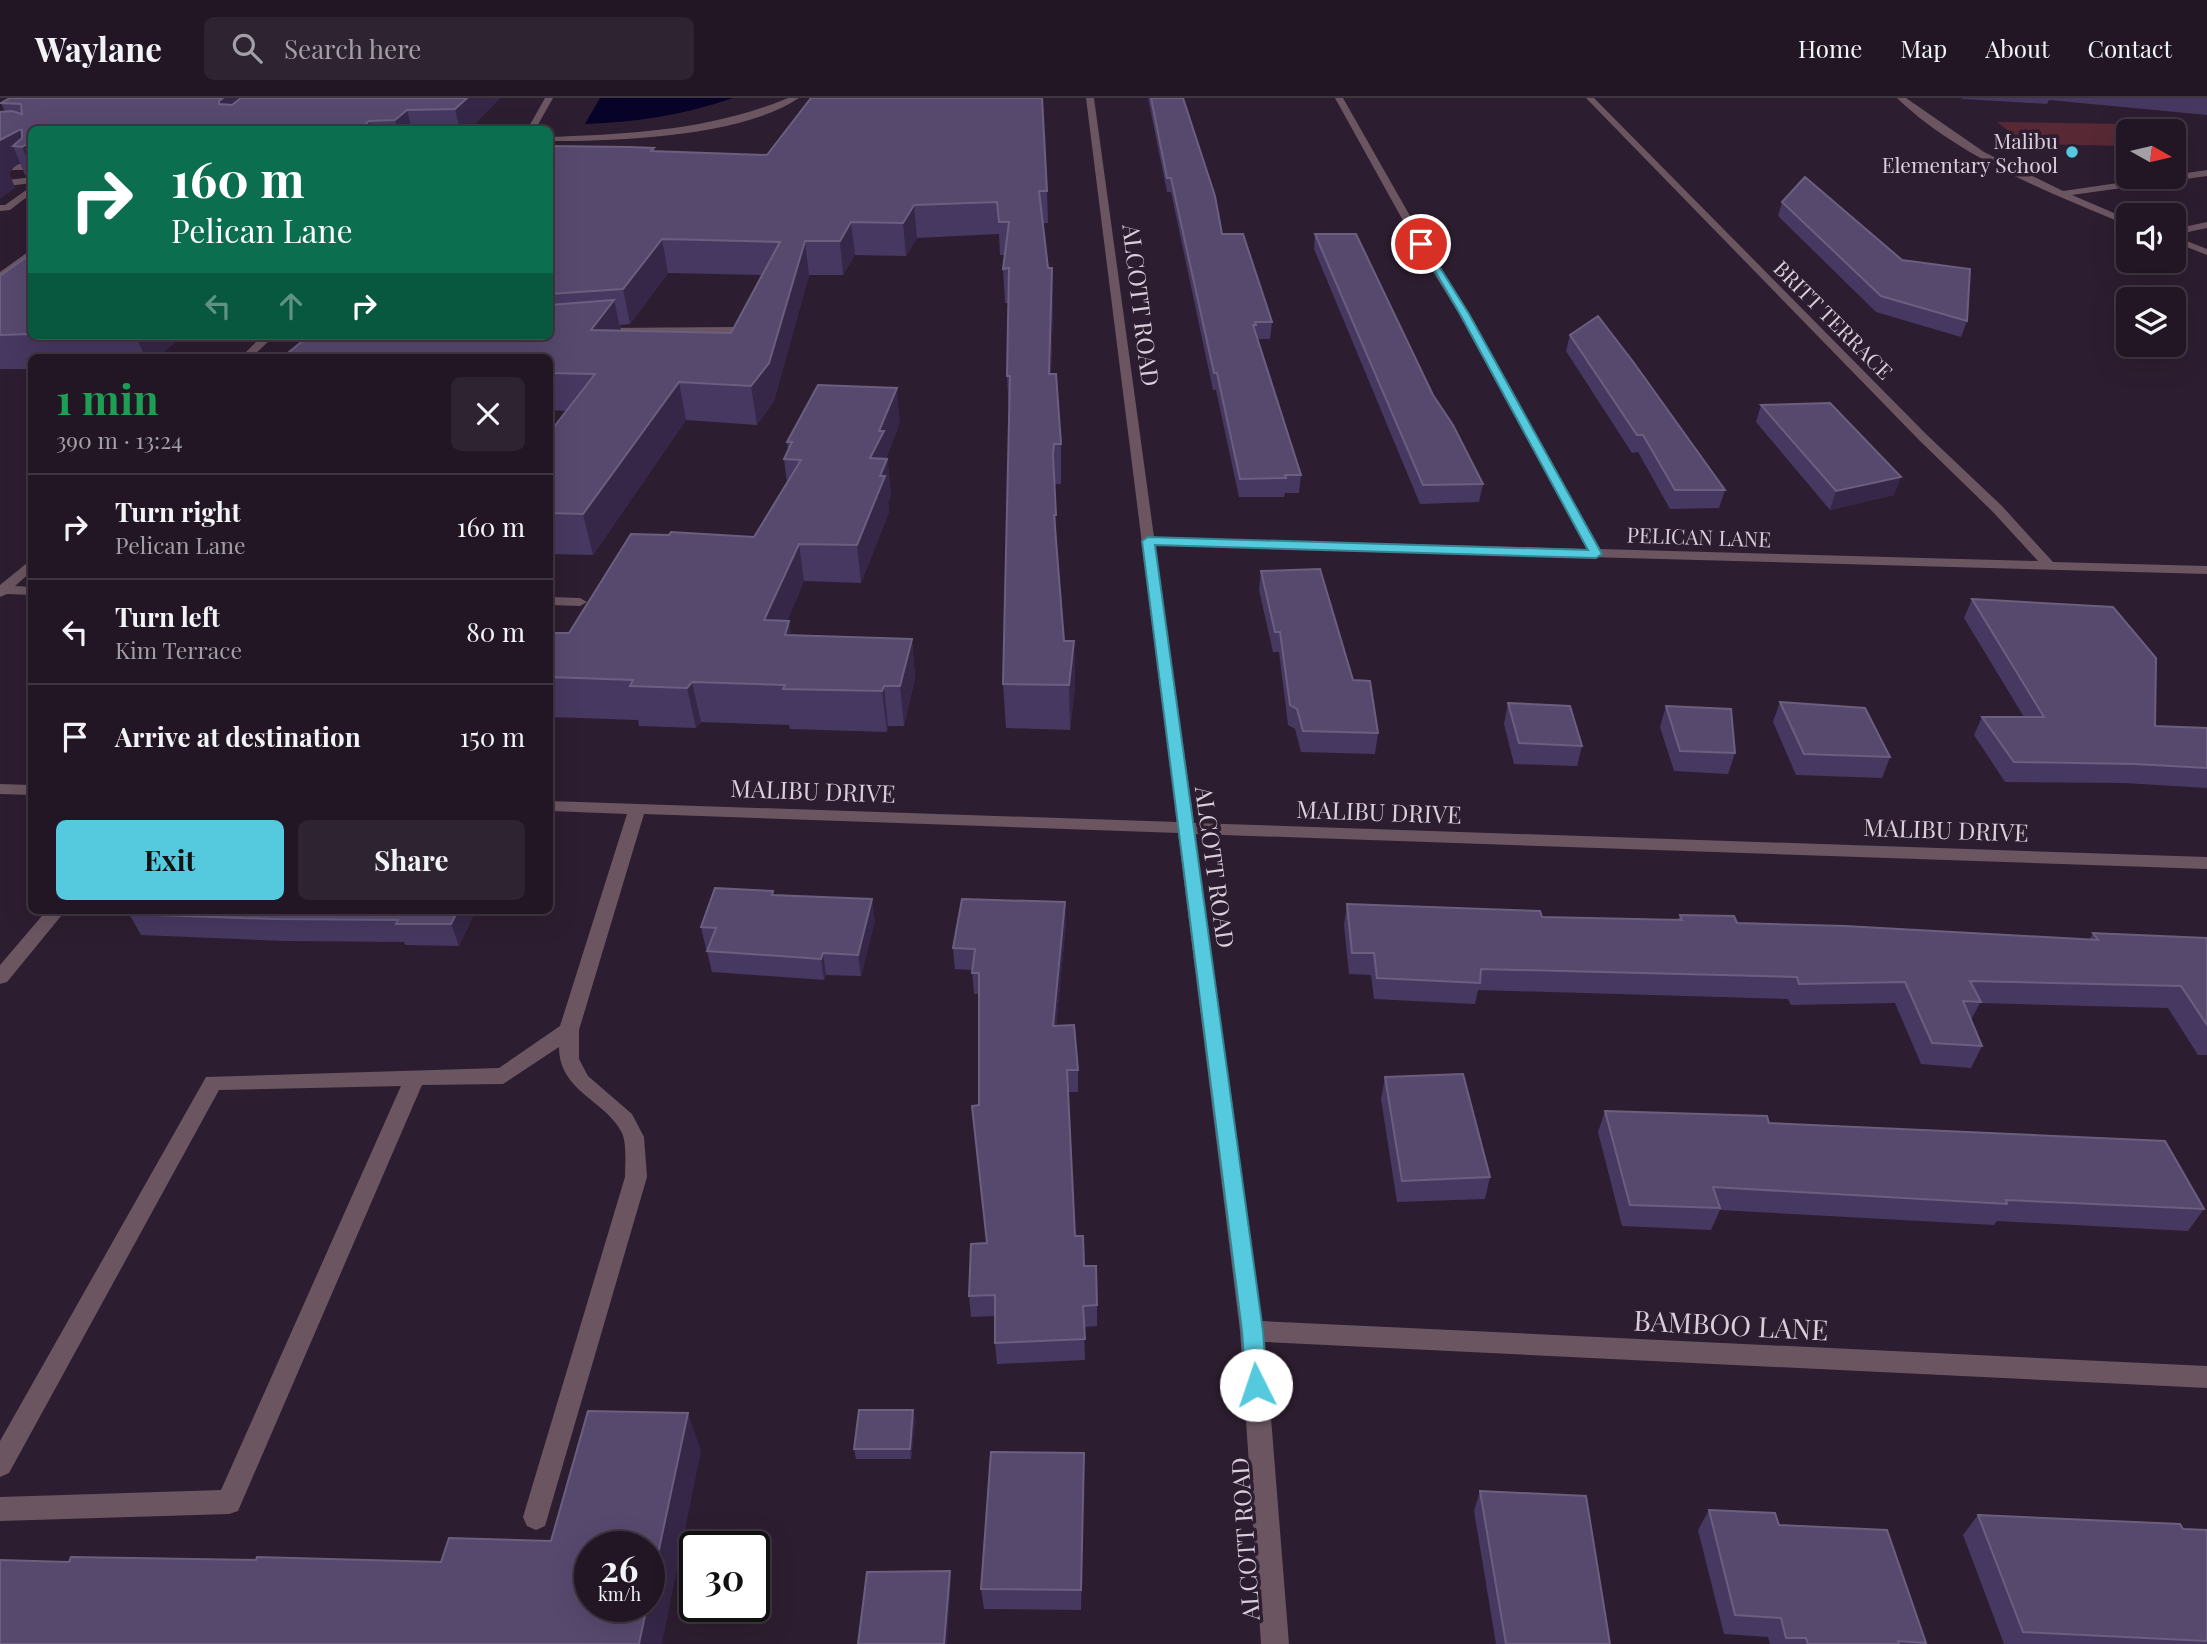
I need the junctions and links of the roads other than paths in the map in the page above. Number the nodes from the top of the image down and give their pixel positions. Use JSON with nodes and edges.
{"nodes":[{"id":1,"x":549,"y":98,"type":"edge"},
{"id":2,"x":794,"y":98,"type":"edge"},
{"id":3,"x":1090,"y":98,"type":"edge"},
{"id":4,"x":1339,"y":98,"type":"edge"},
{"id":5,"x":1590,"y":98,"type":"edge"},
{"id":6,"x":1901,"y":98,"type":"edge"},
{"id":7,"x":533,"y":126,"type":"edge"},
{"id":8,"x":553,"y":139,"type":"edge"},
{"id":9,"x":28,"y":165,"type":"edge"},
{"id":10,"x":0,"y":167,"type":"edge"},
{"id":11,"x":2207,"y":173,"type":"edge"},
{"id":12,"x":28,"y":180,"type":"edge"},
{"id":13,"x":5,"y":183,"type":"edge"},
{"id":14,"x":28,"y":191,"type":"edge"},
{"id":15,"x":2063,"y":194,"type":"junction"},
{"id":16,"x":4,"y":208,"type":"edge"},
{"id":17,"x":0,"y":216,"type":"edge"},
{"id":18,"x":2116,"y":217,"type":"edge"},
{"id":19,"x":2207,"y":225,"type":"edge"},
{"id":20,"x":2186,"y":229,"type":"edge"},
{"id":21,"x":2186,"y":244,"type":"edge"},
{"id":22,"x":2207,"y":252,"type":"edge"},
{"id":23,"x":28,"y":255,"type":"edge"},
{"id":24,"x":0,"y":277,"type":"edge"},
{"id":25,"x":735,"y":330,"type":"edge"},
{"id":26,"x":589,"y":332,"type":"edge"},
{"id":27,"x":264,"y":340,"type":"edge"},
{"id":28,"x":249,"y":354,"type":"edge"},
{"id":29,"x":1148,"y":541,"type":"junction"},
{"id":30,"x":1596,"y":554,"type":"junction"},
{"id":31,"x":2049,"y":566,"type":"junction"},
{"id":32,"x":28,"y":567,"type":"edge"},
{"id":33,"x":2207,"y":570,"type":"edge"},
{"id":34,"x":28,"y":591,"type":"edge"},
{"id":35,"x":2,"y":592,"type":"edge"},
{"id":36,"x":553,"y":601,"type":"edge"},
{"id":37,"x":580,"y":602,"type":"dead end"},
{"id":38,"x":0,"y":789,"type":"edge"},
{"id":39,"x":28,"y":790,"type":"edge"},
{"id":40,"x":553,"y":806,"type":"edge"},
{"id":41,"x":637,"y":808,"type":"junction"},
{"id":42,"x":1186,"y":829,"type":"junction"},
{"id":43,"x":2207,"y":863,"type":"edge"},
{"id":44,"x":54,"y":914,"type":"edge"},
{"id":45,"x":0,"y":977,"type":"edge"},
{"id":46,"x":569,"y":1030,"type":"junction"},
{"id":47,"x":415,"y":1078,"type":"junction"},
{"id":48,"x":1252,"y":1331,"type":"junction"},
{"id":49,"x":2207,"y":1377,"type":"edge"},
{"id":50,"x":0,"y":1465,"type":"edge"},
{"id":51,"x":0,"y":1508,"type":"edge"},
{"id":52,"x":536,"y":1517,"type":"dead end"},
{"id":53,"x":1275,"y":1644,"type":"edge"}],
"edges":[{"from":1,"to":7,"type":"street"},
{"from":2,"to":8,"type":"street"},
{"from":3,"to":29,"type":"street","name":"ALCOTT ROAD"},
{"from":4,"to":30,"type":"street"},
{"from":5,"to":31,"type":"street","name":"BRITT TERRACE"},
{"from":6,"to":15,"type":"street"},
{"from":9,"to":10,"type":"street"},
{"from":9,"to":13,"type":"street"},
{"from":11,"to":15,"type":"street"},
{"from":12,"to":13,"type":"street"},
{"from":14,"to":16,"type":"street"},
{"from":15,"to":18,"type":"street"},
{"from":16,"to":17,"type":"street"},
{"from":19,"to":20,"type":"street"},
{"from":21,"to":22,"type":"street"},
{"from":23,"to":24,"type":"street"},
{"from":25,"to":26,"type":"street"},
{"from":27,"to":28,"type":"street"},
{"from":29,"to":30,"type":"street","name":"PELICAN LANE"},
{"from":29,"to":42,"type":"street","name":"ALCOTT ROAD"},
{"from":30,"to":31,"type":"street","name":"PELICAN LANE"},
{"from":31,"to":33,"type":"street","name":"PELICAN LANE"},
{"from":32,"to":35,"type":"street"},
{"from":34,"to":35,"type":"street"},
{"from":36,"to":37,"type":"street"},
{"from":38,"to":39,"type":"street"},
{"from":40,"to":41,"type":"street","name":"MALIBU DRIVE"},
{"from":41,"to":42,"type":"street","name":"MALIBU DRIVE"},
{"from":41,"to":46,"type":"street"},
{"from":42,"to":43,"type":"street","name":"MALIBU DRIVE"},
{"from":42,"to":48,"type":"street","name":"ALCOTT ROAD"},
{"from":44,"to":45,"type":"street"},
{"from":46,"to":47,"type":"street"},
{"from":46,"to":52,"type":"street"},
{"from":47,"to":50,"type":"street"},
{"from":47,"to":51,"type":"street"},
{"from":48,"to":49,"type":"street","name":"BAMBOO LANE"},
{"from":48,"to":53,"type":"street","name":"ALCOTT ROAD"}]}
